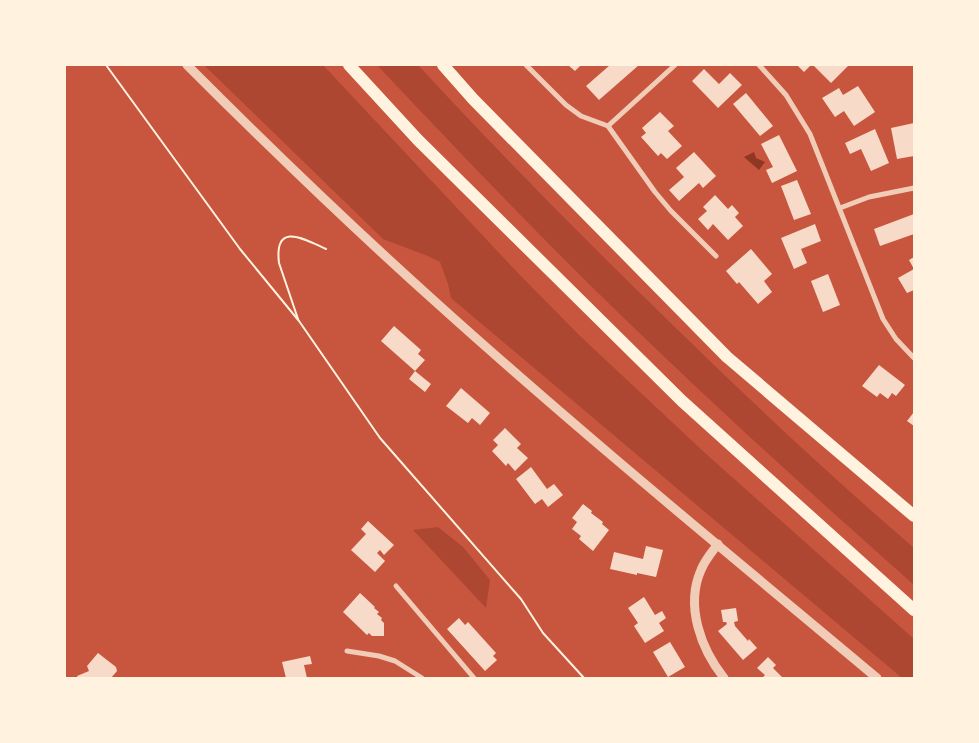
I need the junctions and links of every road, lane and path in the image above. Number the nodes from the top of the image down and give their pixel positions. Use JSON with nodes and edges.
{"nodes":[{"id":1,"x":106,"y":65,"type":"edge"},
{"id":2,"x":187,"y":65,"type":"edge"},
{"id":3,"x":349,"y":65,"type":"edge"},
{"id":4,"x":443,"y":65,"type":"edge"},
{"id":5,"x":526,"y":65,"type":"edge"},
{"id":6,"x":675,"y":65,"type":"edge"},
{"id":7,"x":758,"y":65,"type":"edge"},
{"id":8,"x":608,"y":126,"type":"junction"},
{"id":9,"x":914,"y":188,"type":"edge"},
{"id":10,"x":840,"y":208,"type":"junction"},
{"id":11,"x":326,"y":249,"type":"dead end"},
{"id":12,"x":716,"y":256,"type":"dead end"},
{"id":13,"x":299,"y":321,"type":"junction"},
{"id":14,"x":914,"y":358,"type":"edge"},
{"id":15,"x":914,"y":516,"type":"edge"},
{"id":16,"x":718,"y":544,"type":"junction"},
{"id":17,"x":396,"y":586,"type":"dead end"},
{"id":18,"x":914,"y":610,"type":"edge"},
{"id":19,"x":347,"y":651,"type":"dead end"},
{"id":20,"x":422,"y":678,"type":"edge"},
{"id":21,"x":474,"y":678,"type":"edge"},
{"id":22,"x":584,"y":678,"type":"edge"},
{"id":23,"x":724,"y":678,"type":"edge"},
{"id":24,"x":877,"y":678,"type":"edge"}],
"edges":[{"from":1,"to":13,"type":"path"},
{"from":2,"to":16,"type":"street"},
{"from":3,"to":18,"type":"highway"},
{"from":4,"to":15,"type":"highway"},
{"from":5,"to":8,"type":"street"},
{"from":6,"to":8,"type":"street"},
{"from":7,"to":10,"type":"street"},
{"from":8,"to":12,"type":"street"},
{"from":9,"to":10,"type":"street"},
{"from":10,"to":14,"type":"street"},
{"from":11,"to":13,"type":"path"},
{"from":13,"to":22,"type":"path"},
{"from":16,"to":23,"type":"street"},
{"from":16,"to":24,"type":"street"},
{"from":17,"to":21,"type":"street"},
{"from":19,"to":20,"type":"street"}]}
